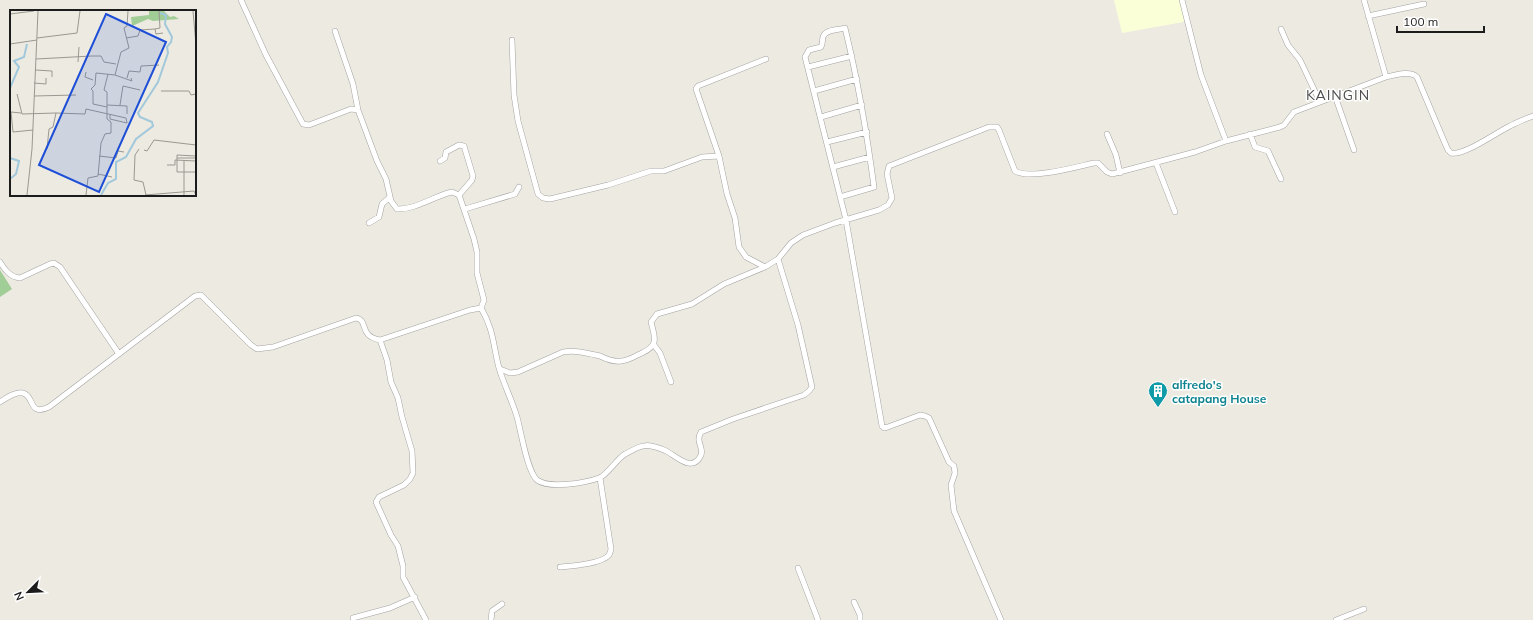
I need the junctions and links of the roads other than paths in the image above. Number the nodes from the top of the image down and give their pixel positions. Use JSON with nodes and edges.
{"nodes":[{"id":1,"x":241,"y":0,"type":"edge"},
{"id":2,"x":1182,"y":0,"type":"edge"},
{"id":3,"x":1364,"y":0,"type":"edge"},
{"id":4,"x":1424,"y":4,"type":"dead end"},
{"id":5,"x":1368,"y":16,"type":"junction"},
{"id":6,"x":1281,"y":30,"type":"dead end"},
{"id":7,"x":335,"y":31,"type":"dead end"},
{"id":8,"x":512,"y":40,"type":"dead end"},
{"id":9,"x":852,"y":56,"type":"junction"},
{"id":10,"x":766,"y":60,"type":"dead end"},
{"id":11,"x":808,"y":67,"type":"junction"},
{"id":12,"x":1386,"y":77,"type":"junction"},
{"id":13,"x":857,"y":79,"type":"junction"},
{"id":14,"x":814,"y":91,"type":"junction"},
{"id":15,"x":1335,"y":96,"type":"junction"},
{"id":16,"x":1320,"y":102,"type":"junction"},
{"id":17,"x":862,"y":105,"type":"junction"},
{"id":18,"x":358,"y":110,"type":"junction"},
{"id":19,"x":1533,"y":116,"type":"edge"},
{"id":20,"x":820,"y":117,"type":"junction"},
{"id":21,"x":867,"y":132,"type":"junction"},
{"id":22,"x":1107,"y":134,"type":"dead end"},
{"id":23,"x":1250,"y":134,"type":"junction"},
{"id":24,"x":1226,"y":141,"type":"junction"},
{"id":25,"x":827,"y":142,"type":"junction"},
{"id":26,"x":1354,"y":150,"type":"dead end"},
{"id":27,"x":720,"y":156,"type":"junction"},
{"id":28,"x":870,"y":158,"type":"junction"},
{"id":29,"x":440,"y":161,"type":"dead end"},
{"id":30,"x":1156,"y":163,"type":"junction"},
{"id":31,"x":833,"y":167,"type":"junction"},
{"id":32,"x":1120,"y":173,"type":"junction"},
{"id":33,"x":1281,"y":179,"type":"dead end"},
{"id":34,"x":519,"y":187,"type":"dead end"},
{"id":35,"x":459,"y":195,"type":"junction"},
{"id":36,"x":390,"y":197,"type":"junction"},
{"id":37,"x":840,"y":197,"type":"junction"},
{"id":38,"x":465,"y":209,"type":"junction"},
{"id":39,"x":1175,"y":212,"type":"dead end"},
{"id":40,"x":846,"y":220,"type":"junction"},
{"id":41,"x":369,"y":223,"type":"dead end"},
{"id":42,"x":778,"y":259,"type":"junction"},
{"id":43,"x":0,"y":262,"type":"edge"},
{"id":44,"x":765,"y":267,"type":"junction"},
{"id":45,"x":481,"y":308,"type":"junction"},
{"id":46,"x":380,"y":340,"type":"junction"},
{"id":47,"x":654,"y":345,"type":"junction"},
{"id":48,"x":119,"y":354,"type":"junction"},
{"id":49,"x":500,"y":369,"type":"junction"},
{"id":50,"x":671,"y":382,"type":"dead end"},
{"id":51,"x":0,"y":402,"type":"edge"},
{"id":52,"x":600,"y":478,"type":"junction"},
{"id":53,"x":560,"y":567,"type":"dead end"},
{"id":54,"x":798,"y":568,"type":"dead end"},
{"id":55,"x":415,"y":598,"type":"junction"},
{"id":56,"x":854,"y":602,"type":"dead end"},
{"id":57,"x":502,"y":604,"type":"dead end"},
{"id":58,"x":1364,"y":609,"type":"dead end"},
{"id":59,"x":353,"y":618,"type":"dead end"},
{"id":60,"x":426,"y":620,"type":"edge"},
{"id":61,"x":491,"y":620,"type":"edge"},
{"id":62,"x":818,"y":620,"type":"edge"},
{"id":63,"x":860,"y":620,"type":"edge"},
{"id":64,"x":1001,"y":620,"type":"edge"},
{"id":65,"x":1336,"y":620,"type":"edge"}],
"edges":[{"from":1,"to":18,"type":"street"},
{"from":2,"to":24,"type":"street"},
{"from":3,"to":5,"type":"street"},
{"from":4,"to":5,"type":"street"},
{"from":5,"to":12,"type":"street"},
{"from":6,"to":16,"type":"street"},
{"from":7,"to":18,"type":"street"},
{"from":8,"to":27,"type":"street"},
{"from":9,"to":11,"type":"street"},
{"from":9,"to":11,"type":"street"},
{"from":9,"to":13,"type":"street"},
{"from":10,"to":27,"type":"street"},
{"from":11,"to":14,"type":"street"},
{"from":12,"to":15,"type":"street"},
{"from":12,"to":19,"type":"street"},
{"from":13,"to":14,"type":"street"},
{"from":13,"to":17,"type":"street"},
{"from":14,"to":20,"type":"street"},
{"from":15,"to":16,"type":"street"},
{"from":15,"to":26,"type":"street"},
{"from":16,"to":23,"type":"street"},
{"from":17,"to":20,"type":"street"},
{"from":17,"to":21,"type":"street"},
{"from":18,"to":36,"type":"street"},
{"from":20,"to":25,"type":"street"},
{"from":21,"to":25,"type":"street"},
{"from":21,"to":28,"type":"street"},
{"from":22,"to":32,"type":"street"},
{"from":23,"to":24,"type":"street"},
{"from":23,"to":33,"type":"street"},
{"from":24,"to":30,"type":"street"},
{"from":25,"to":31,"type":"street"},
{"from":27,"to":44,"type":"street"},
{"from":28,"to":31,"type":"street"},
{"from":28,"to":37,"type":"street"},
{"from":29,"to":35,"type":"street"},
{"from":30,"to":32,"type":"street"},
{"from":30,"to":39,"type":"street"},
{"from":31,"to":37,"type":"street"},
{"from":32,"to":40,"type":"street"},
{"from":34,"to":38,"type":"street"},
{"from":35,"to":36,"type":"street"},
{"from":35,"to":38,"type":"street"},
{"from":36,"to":41,"type":"street"},
{"from":37,"to":40,"type":"street"},
{"from":38,"to":45,"type":"street"},
{"from":40,"to":42,"type":"street"},
{"from":40,"to":64,"type":"street"},
{"from":42,"to":44,"type":"street"},
{"from":42,"to":52,"type":"street"},
{"from":43,"to":48,"type":"street"},
{"from":44,"to":47,"type":"street"},
{"from":45,"to":46,"type":"street"},
{"from":45,"to":49,"type":"street"},
{"from":46,"to":48,"type":"street"},
{"from":46,"to":55,"type":"street"},
{"from":47,"to":49,"type":"street"},
{"from":47,"to":50,"type":"street"},
{"from":48,"to":51,"type":"street"},
{"from":49,"to":52,"type":"street"},
{"from":52,"to":53,"type":"street"},
{"from":54,"to":62,"type":"street"},
{"from":55,"to":59,"type":"street"},
{"from":55,"to":60,"type":"street"},
{"from":56,"to":63,"type":"street"},
{"from":57,"to":61,"type":"street"},
{"from":58,"to":65,"type":"street"}]}
